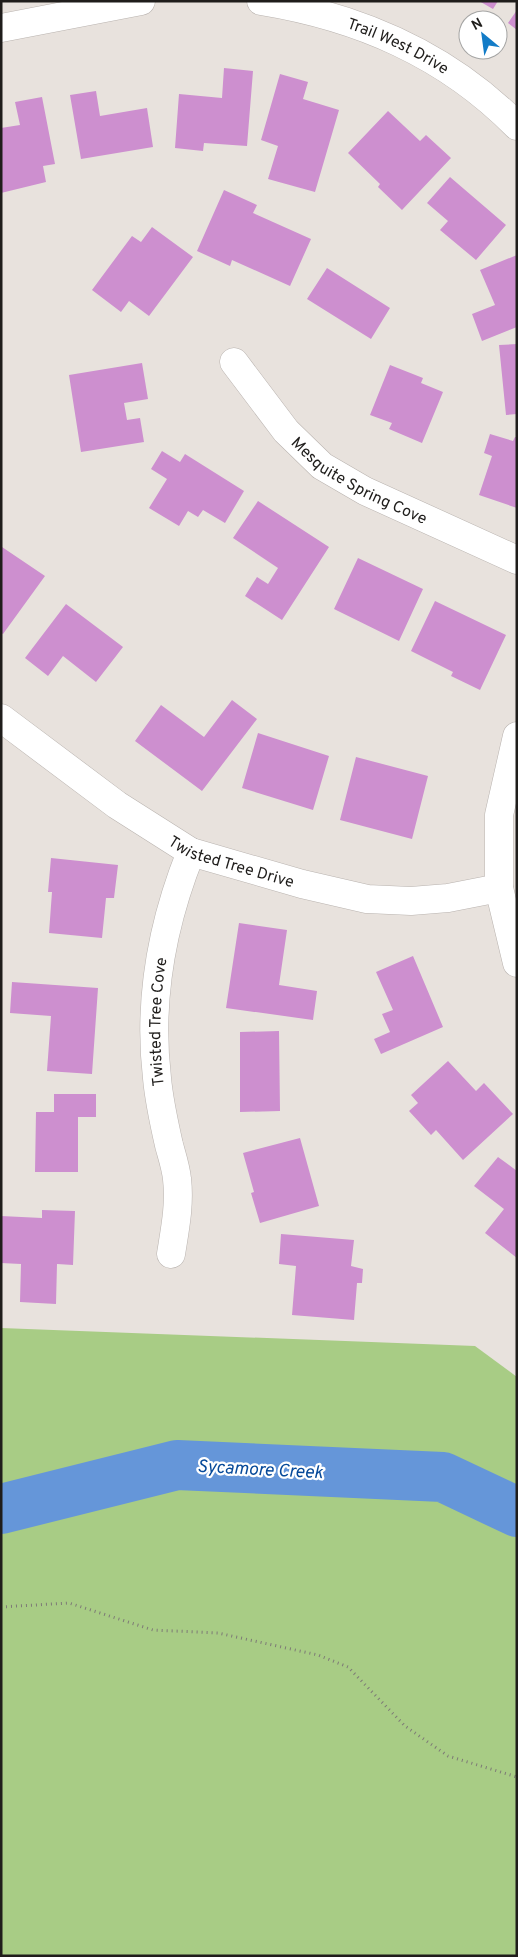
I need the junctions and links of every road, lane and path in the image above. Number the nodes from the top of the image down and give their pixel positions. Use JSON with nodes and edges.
{"nodes":[{"id":1,"x":141,"y":1,"type":"edge"},
{"id":2,"x":261,"y":1,"type":"edge"},
{"id":3,"x":1,"y":28,"type":"edge"},
{"id":4,"x":517,"y":126,"type":"edge"},
{"id":5,"x":234,"y":362,"type":"dead end"},
{"id":6,"x":517,"y":560,"type":"edge"},
{"id":7,"x":1,"y":718,"type":"edge"},
{"id":8,"x":517,"y":736,"type":"edge"},
{"id":9,"x":192,"y":852,"type":"junction"},
{"id":10,"x":500,"y":888,"type":"junction"},
{"id":11,"x":517,"y":963,"type":"edge"},
{"id":12,"x":171,"y":1254,"type":"dead end"},
{"id":13,"x":1,"y":1607,"type":"edge"},
{"id":14,"x":517,"y":1776,"type":"edge"}],
"edges":[{"from":1,"to":3,"type":"street"},
{"from":2,"to":4,"type":"street","name":"Trail West Drive"},
{"from":5,"to":6,"type":"street","name":"Mesquite Spring Cove"},
{"from":7,"to":9,"type":"street","name":"Twisted Tree Drive"},
{"from":8,"to":10,"type":"street"},
{"from":9,"to":10,"type":"street","name":"Twisted Tree Drive"},
{"from":9,"to":12,"type":"street","name":"Twisted Tree Cove"},
{"from":10,"to":11,"type":"street"},
{"from":13,"to":14,"type":"path"}]}
